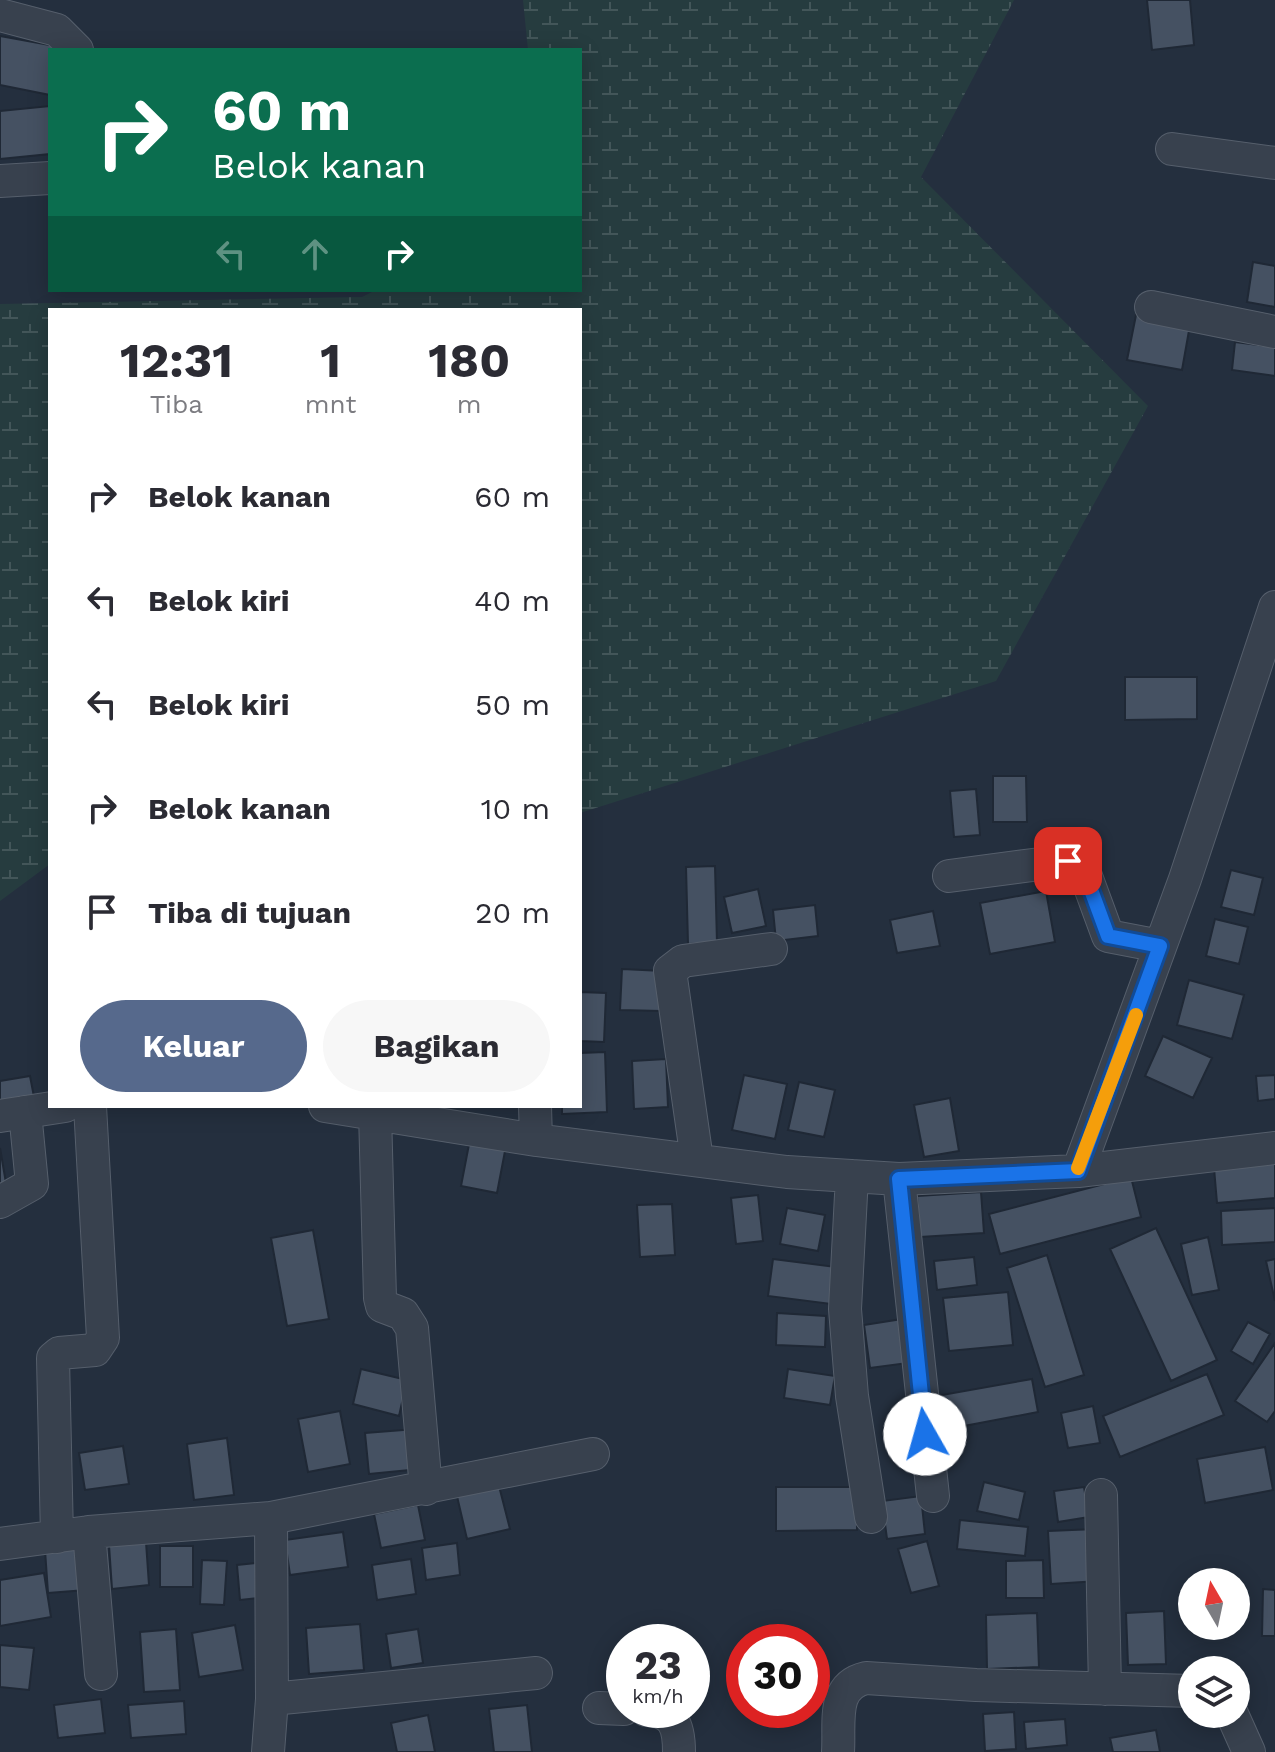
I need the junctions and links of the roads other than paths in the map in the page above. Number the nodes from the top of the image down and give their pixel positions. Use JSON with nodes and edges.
{"nodes":[{"id":1,"x":0,"y":15,"type":"edge"},
{"id":2,"x":75,"y":48,"type":"edge"},
{"id":3,"x":1172,"y":149,"type":"dead end"},
{"id":4,"x":1275,"y":163,"type":"edge"},
{"id":5,"x":48,"y":178,"type":"edge"},
{"id":6,"x":0,"y":181,"type":"edge"},
{"id":7,"x":1151,"y":307,"type":"dead end"},
{"id":8,"x":1275,"y":332,"type":"edge"},
{"id":9,"x":1275,"y":607,"type":"edge"},
{"id":10,"x":949,"y":876,"type":"dead end"},
{"id":11,"x":1160,"y":946,"type":"junction"},
{"id":12,"x":771,"y":949,"type":"dead end"},
{"id":13,"x":52,"y":1108,"type":"edge"},
{"id":14,"x":90,"y":1108,"type":"edge"},
{"id":15,"x":339,"y":1108,"type":"edge"},
{"id":16,"x":535,"y":1108,"type":"edge"},
{"id":17,"x":375,"y":1113,"type":"junction"},
{"id":18,"x":12,"y":1114,"type":"edge"},
{"id":19,"x":536,"y":1140,"type":"junction"},
{"id":20,"x":1275,"y":1148,"type":"edge"},
{"id":21,"x":697,"y":1160,"type":"junction"},
{"id":22,"x":1078,"y":1171,"type":"junction"},
{"id":23,"x":852,"y":1176,"type":"junction"},
{"id":24,"x":899,"y":1179,"type":"junction"},
{"id":25,"x":0,"y":1202,"type":"edge"},
{"id":26,"x":593,"y":1454,"type":"dead end"},
{"id":27,"x":426,"y":1489,"type":"junction"},
{"id":28,"x":1101,"y":1495,"type":"dead end"},
{"id":29,"x":933,"y":1496,"type":"dead end"},
{"id":30,"x":871,"y":1517,"type":"dead end"},
{"id":31,"x":271,"y":1518,"type":"junction"},
{"id":32,"x":89,"y":1532,"type":"junction"},
{"id":33,"x":57,"y":1537,"type":"junction"},
{"id":34,"x":0,"y":1544,"type":"edge"},
{"id":35,"x":536,"y":1673,"type":"dead end"},
{"id":36,"x":101,"y":1674,"type":"dead end"},
{"id":37,"x":1105,"y":1689,"type":"junction"},
{"id":38,"x":1178,"y":1691,"type":"edge"},
{"id":39,"x":272,"y":1699,"type":"junction"},
{"id":40,"x":676,"y":1728,"type":"edge"},
{"id":41,"x":1238,"y":1728,"type":"edge"},
{"id":42,"x":268,"y":1752,"type":"edge"},
{"id":43,"x":679,"y":1752,"type":"edge"},
{"id":44,"x":838,"y":1752,"type":"edge"},
{"id":45,"x":1249,"y":1752,"type":"edge"}],
"edges":[{"from":1,"to":2,"type":"street"},
{"from":3,"to":4,"type":"street"},
{"from":5,"to":6,"type":"street"},
{"from":7,"to":8,"type":"street"},
{"from":9,"to":11,"type":"street"},
{"from":10,"to":11,"type":"street"},
{"from":11,"to":22,"type":"street"},
{"from":12,"to":21,"type":"street"},
{"from":13,"to":18,"type":"street"},
{"from":14,"to":33,"type":"street"},
{"from":15,"to":17,"type":"street"},
{"from":16,"to":19,"type":"street"},
{"from":17,"to":19,"type":"street"},
{"from":17,"to":27,"type":"street"},
{"from":18,"to":25,"type":"street"},
{"from":19,"to":21,"type":"street"},
{"from":20,"to":22,"type":"street"},
{"from":21,"to":23,"type":"street"},
{"from":22,"to":24,"type":"street"},
{"from":23,"to":24,"type":"street"},
{"from":23,"to":30,"type":"street"},
{"from":24,"to":29,"type":"street"},
{"from":26,"to":27,"type":"street"},
{"from":27,"to":31,"type":"street"},
{"from":28,"to":37,"type":"street"},
{"from":31,"to":32,"type":"street"},
{"from":31,"to":39,"type":"street"},
{"from":32,"to":33,"type":"street"},
{"from":32,"to":36,"type":"street"},
{"from":33,"to":34,"type":"street"},
{"from":35,"to":39,"type":"street"},
{"from":37,"to":38,"type":"street"},
{"from":37,"to":44,"type":"street"},
{"from":39,"to":42,"type":"street"},
{"from":40,"to":43,"type":"street"},
{"from":41,"to":45,"type":"street"}]}
